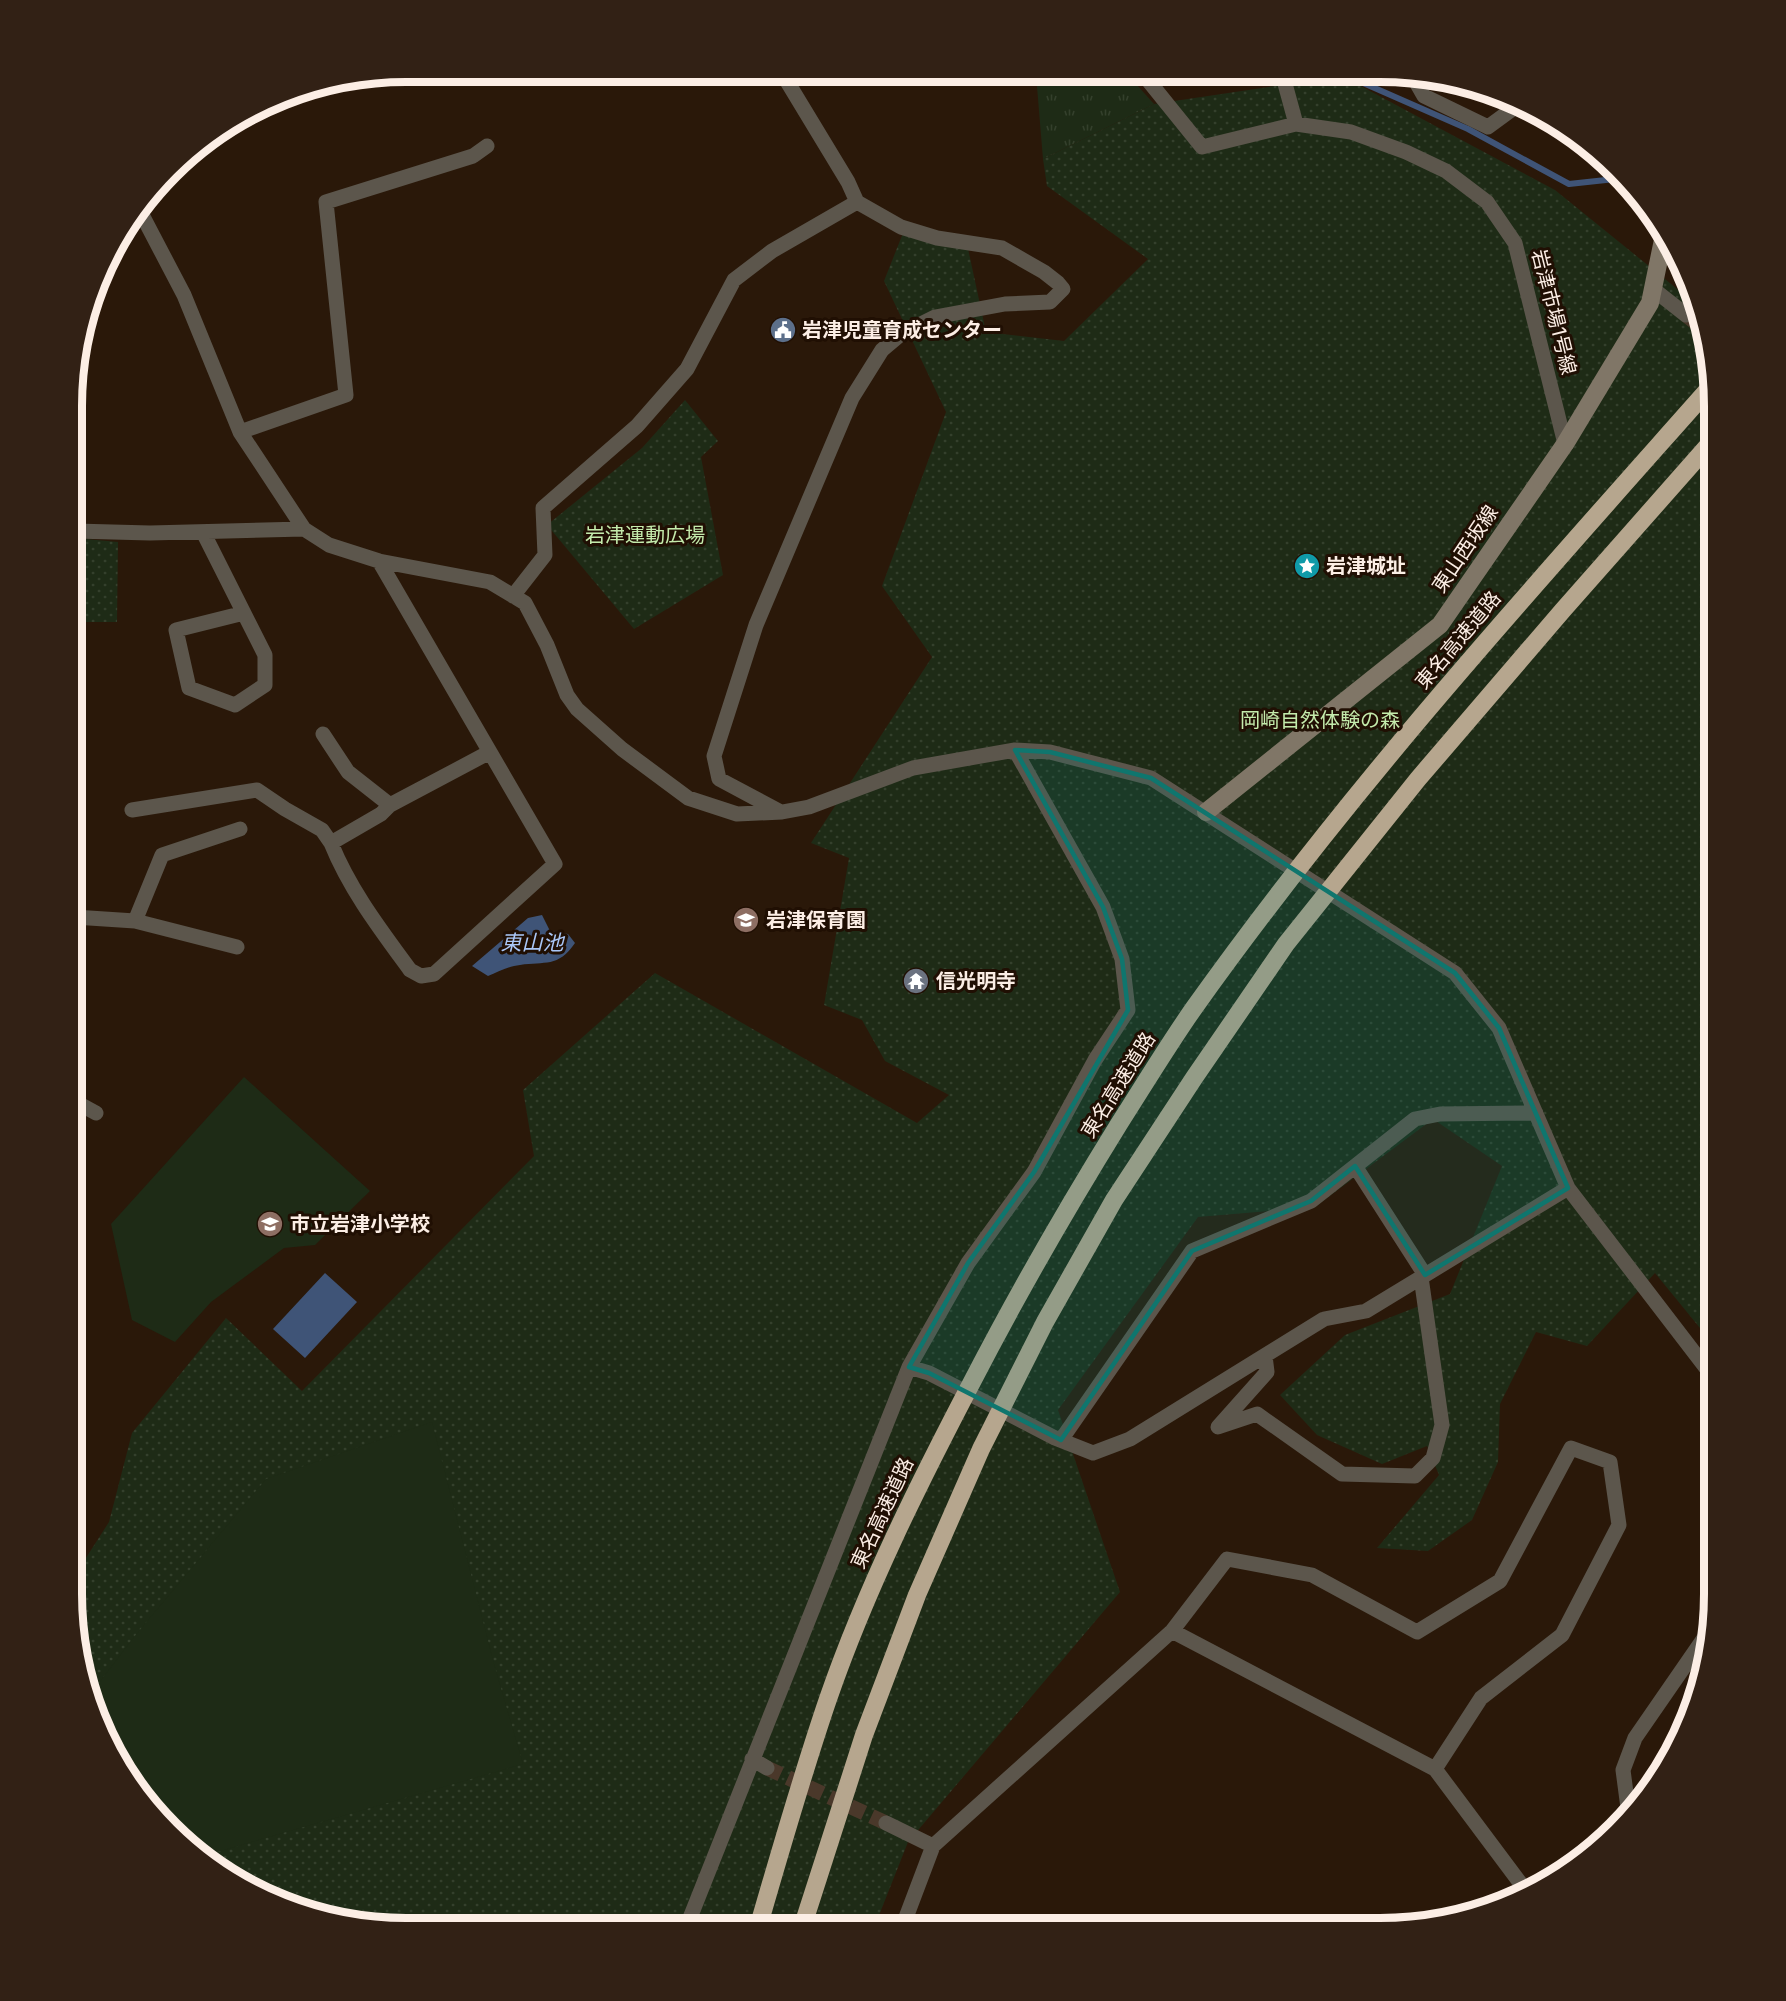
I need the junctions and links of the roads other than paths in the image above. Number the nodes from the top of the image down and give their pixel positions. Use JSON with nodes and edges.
{"nodes":[{"id":1,"x":787,"y":82,"type":"edge"},
{"id":2,"x":1149,"y":82,"type":"edge"},
{"id":3,"x":1285,"y":82,"type":"edge"},
{"id":4,"x":1417,"y":85,"type":"edge"},
{"id":5,"x":1511,"y":110,"type":"edge"},
{"id":6,"x":1296,"y":124,"type":"junction"},
{"id":7,"x":487,"y":146,"type":"dead end"},
{"id":8,"x":857,"y":202,"type":"junction"},
{"id":9,"x":143,"y":217,"type":"edge"},
{"id":10,"x":1661,"y":248,"type":"edge"},
{"id":11,"x":1653,"y":289,"type":"junction"},
{"id":12,"x":1686,"y":315,"type":"tunnel mouth"},
{"id":13,"x":1703,"y":395,"type":"edge"},
{"id":14,"x":240,"y":432,"type":"junction"},
{"id":15,"x":1564,"y":444,"type":"junction"},
{"id":16,"x":1704,"y":450,"type":"edge"},
{"id":17,"x":304,"y":529,"type":"junction"},
{"id":18,"x":82,"y":531,"type":"edge"},
{"id":19,"x":203,"y":532,"type":"junction"},
{"id":20,"x":379,"y":561,"type":"junction"},
{"id":21,"x":513,"y":596,"type":"junction"},
{"id":22,"x":244,"y":613,"type":"junction"},
{"id":23,"x":323,"y":734,"type":"dead end"},
{"id":24,"x":1015,"y":750,"type":"junction"},
{"id":25,"x":490,"y":752,"type":"junction"},
{"id":26,"x":390,"y":805,"type":"junction"},
{"id":27,"x":132,"y":810,"type":"dead end"},
{"id":28,"x":782,"y":812,"type":"junction"},
{"id":29,"x":1206,"y":812,"type":"junction"},
{"id":30,"x":240,"y":829,"type":"dead end"},
{"id":31,"x":331,"y":843,"type":"junction"},
{"id":32,"x":82,"y":918,"type":"edge"},
{"id":33,"x":135,"y":921,"type":"junction"},
{"id":34,"x":237,"y":948,"type":"dead end"},
{"id":35,"x":82,"y":1105,"type":"edge"},
{"id":36,"x":96,"y":1113,"type":"dead end"},
{"id":37,"x":1536,"y":1113,"type":"junction"},
{"id":38,"x":1355,"y":1166,"type":"junction"},
{"id":39,"x":1568,"y":1188,"type":"junction"},
{"id":40,"x":1423,"y":1276,"type":"junction"},
{"id":41,"x":1265,"y":1356,"type":"junction"},
{"id":42,"x":1704,"y":1365,"type":"edge"},
{"id":43,"x":909,"y":1368,"type":"junction"},
{"id":44,"x":1058,"y":1439,"type":"junction"},
{"id":45,"x":1172,"y":1630,"type":"junction"},
{"id":46,"x":1700,"y":1645,"type":"edge"},
{"id":47,"x":752,"y":1759,"type":"junction"},
{"id":48,"x":767,"y":1768,"type":"tunnel mouth"},
{"id":49,"x":1435,"y":1769,"type":"junction"},
{"id":50,"x":1627,"y":1803,"type":"edge"},
{"id":51,"x":886,"y":1823,"type":"tunnel mouth"},
{"id":52,"x":933,"y":1846,"type":"junction"},
{"id":53,"x":1522,"y":1885,"type":"edge"},
{"id":54,"x":690,"y":1918,"type":"edge"},
{"id":55,"x":761,"y":1918,"type":"edge"},
{"id":56,"x":805,"y":1918,"type":"edge"},
{"id":57,"x":906,"y":1918,"type":"edge"}],
"edges":[{"from":1,"to":8,"type":"street"},
{"from":2,"to":6,"type":"street","name":"岩津市場1号線"},
{"from":3,"to":6,"type":"street"},
{"from":4,"to":5,"type":"street"},
{"from":6,"to":15,"type":"street","name":"岩津市場1号線"},
{"from":7,"to":14,"type":"street"},
{"from":8,"to":21,"type":"street"},
{"from":8,"to":28,"type":"street"},
{"from":9,"to":14,"type":"street"},
{"from":10,"to":11,"type":"street","name":"東山西坂線"},
{"from":11,"to":12,"type":"street"},
{"from":11,"to":15,"type":"street","name":"東山西坂線"},
{"from":13,"to":55,"type":"highway","name":"東名高速道路"},
{"from":14,"to":17,"type":"street"},
{"from":15,"to":29,"type":"street","name":"東山西坂線"},
{"from":16,"to":56,"type":"highway"},
{"from":17,"to":19,"type":"street"},
{"from":17,"to":20,"type":"street"},
{"from":18,"to":19,"type":"street"},
{"from":19,"to":22,"type":"street"},
{"from":20,"to":21,"type":"street"},
{"from":20,"to":25,"type":"street"},
{"from":21,"to":28,"type":"street"},
{"from":22,"to":22,"type":"street"},
{"from":23,"to":26,"type":"street"},
{"from":24,"to":28,"type":"street"},
{"from":24,"to":29,"type":"street"},
{"from":24,"to":43,"type":"street"},
{"from":25,"to":26,"type":"street"},
{"from":25,"to":31,"type":"street"},
{"from":26,"to":31,"type":"street"},
{"from":27,"to":31,"type":"street"},
{"from":29,"to":37,"type":"street"},
{"from":30,"to":33,"type":"street"},
{"from":32,"to":33,"type":"street"},
{"from":33,"to":34,"type":"street"},
{"from":35,"to":36,"type":"street"},
{"from":37,"to":38,"type":"street"},
{"from":37,"to":39,"type":"street"},
{"from":38,"to":40,"type":"street"},
{"from":38,"to":44,"type":"street"},
{"from":39,"to":40,"type":"street"},
{"from":39,"to":42,"type":"street"},
{"from":40,"to":41,"type":"street"},
{"from":40,"to":41,"type":"street"},
{"from":41,"to":44,"type":"street"},
{"from":43,"to":44,"type":"street"},
{"from":43,"to":47,"type":"street"},
{"from":45,"to":49,"type":"street"},
{"from":45,"to":49,"type":"street"},
{"from":45,"to":52,"type":"street"},
{"from":46,"to":50,"type":"street"},
{"from":47,"to":48,"type":"street"},
{"from":47,"to":54,"type":"street"},
{"from":49,"to":53,"type":"street"},
{"from":51,"to":52,"type":"street"},
{"from":52,"to":57,"type":"street"}]}
